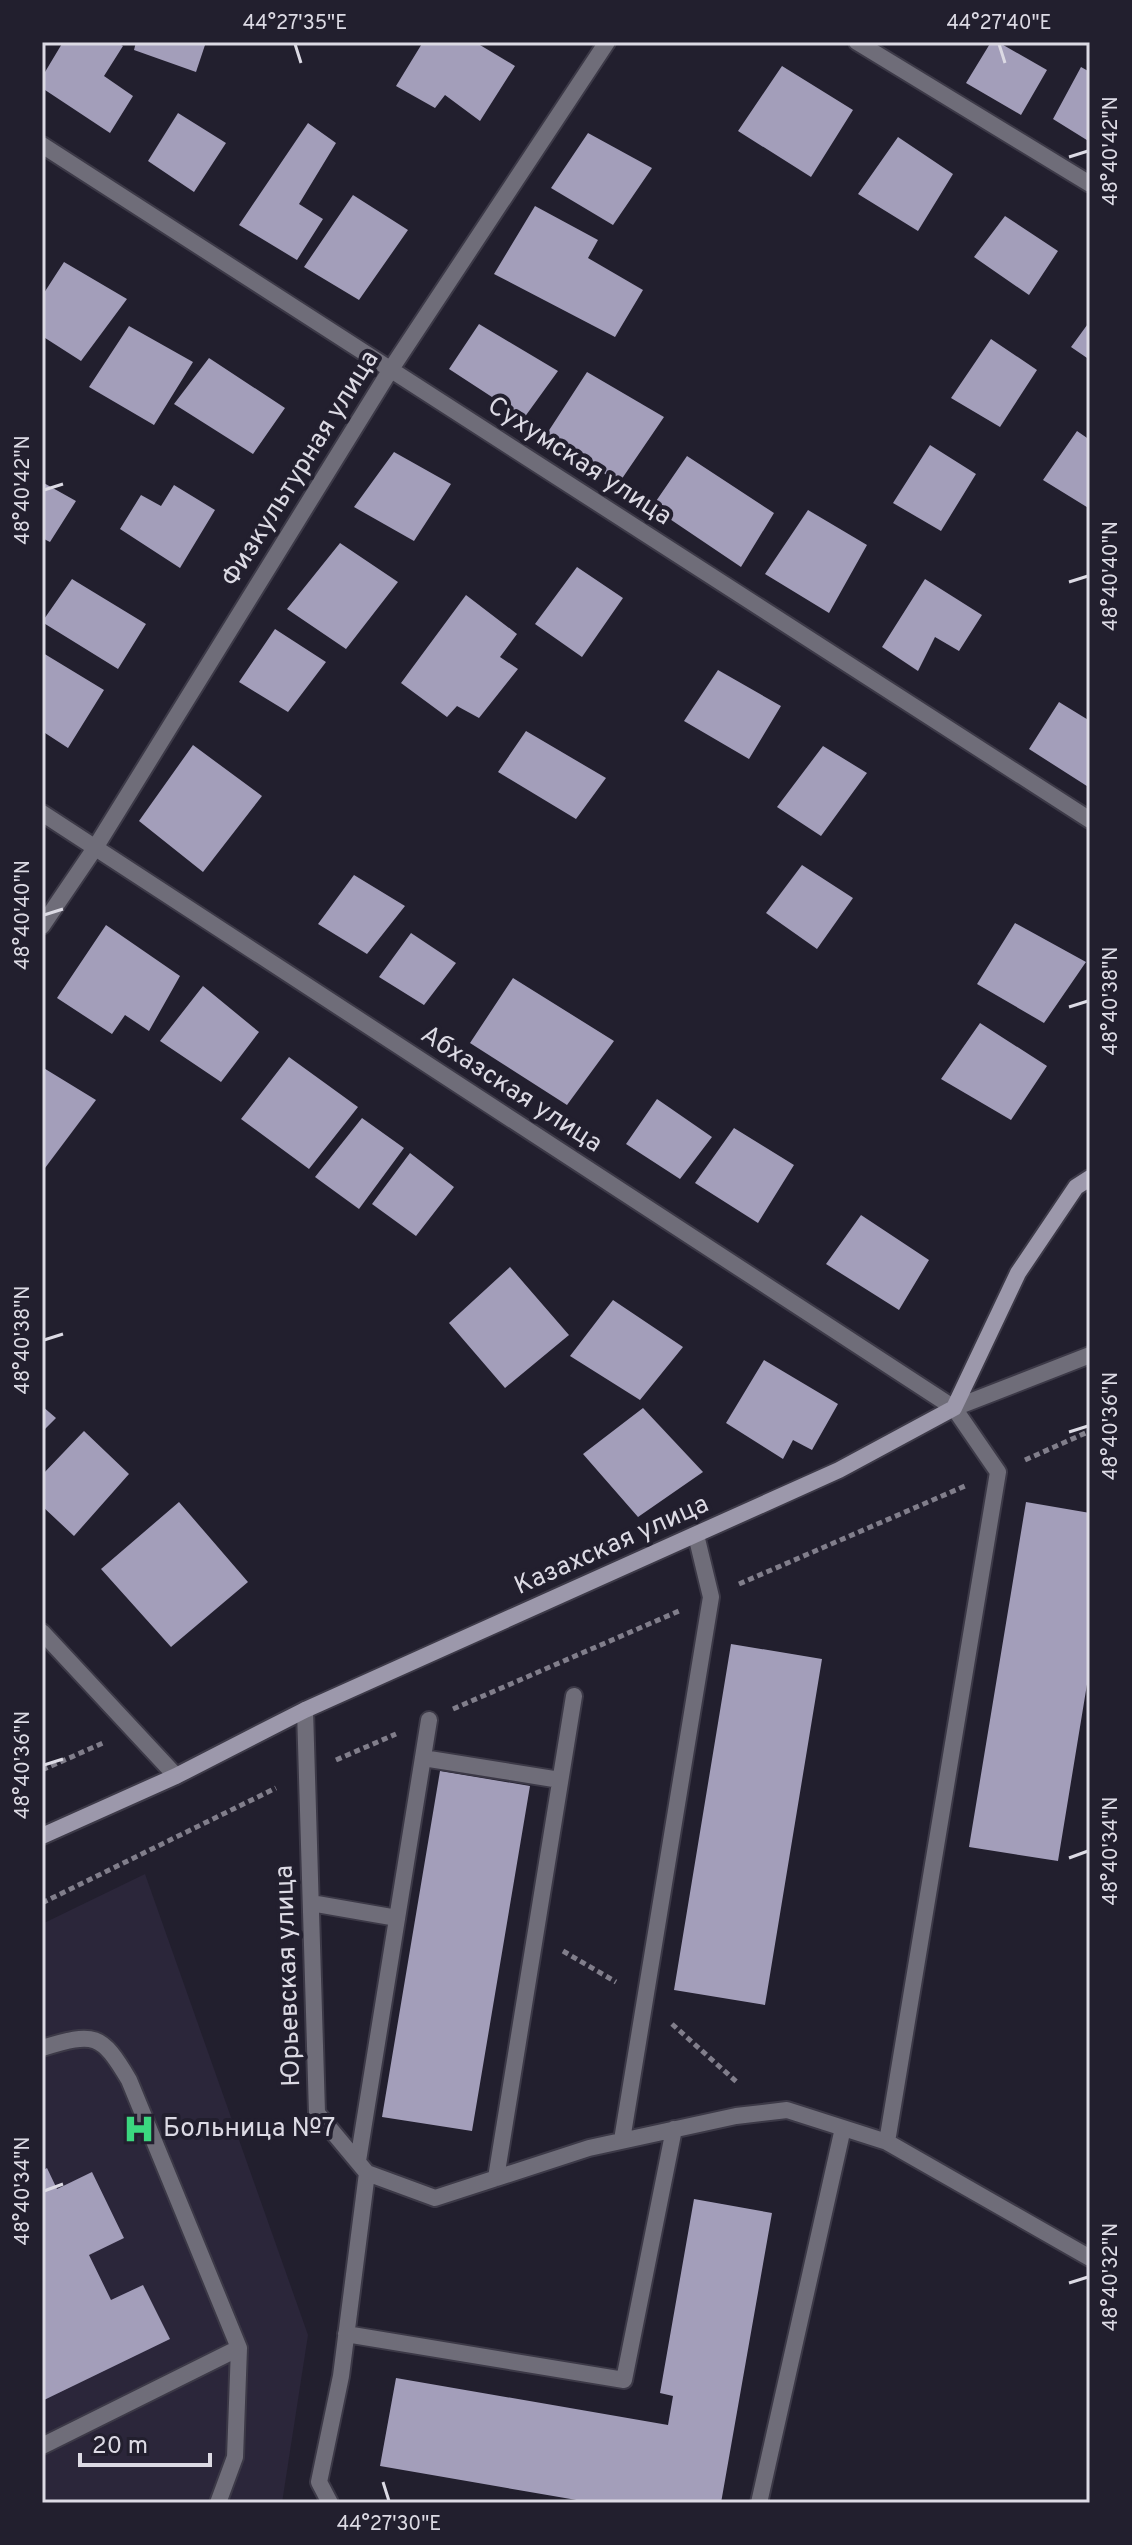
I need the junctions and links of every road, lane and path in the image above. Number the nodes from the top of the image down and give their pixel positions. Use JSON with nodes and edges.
{"nodes":[{"id":1,"x":607,"y":42,"type":"edge"},
{"id":2,"x":857,"y":42,"type":"edge"},
{"id":3,"x":42,"y":145,"type":"edge"},
{"id":4,"x":1090,"y":184,"type":"edge"},
{"id":5,"x":391,"y":369,"type":"junction"},
{"id":6,"x":42,"y":813,"type":"edge"},
{"id":7,"x":1090,"y":820,"type":"edge"},
{"id":8,"x":95,"y":848,"type":"junction"},
{"id":9,"x":42,"y":926,"type":"edge"},
{"id":10,"x":1090,"y":1178,"type":"edge"},
{"id":11,"x":1090,"y":1355,"type":"edge"},
{"id":12,"x":954,"y":1408,"type":"junction"},
{"id":13,"x":1090,"y":1431,"type":"edge"},
{"id":14,"x":998,"y":1472,"type":"junction"},
{"id":15,"x":696,"y":1535,"type":"junction"},
{"id":16,"x":711,"y":1597,"type":"junction"},
{"id":17,"x":42,"y":1632,"type":"edge"},
{"id":18,"x":574,"y":1696,"type":"dead end"},
{"id":19,"x":305,"y":1710,"type":"junction"},
{"id":20,"x":429,"y":1720,"type":"junction"},
{"id":21,"x":133,"y":1730,"type":"junction"},
{"id":22,"x":423,"y":1758,"type":"junction"},
{"id":23,"x":42,"y":1770,"type":"edge"},
{"id":24,"x":308,"y":1773,"type":"junction"},
{"id":25,"x":176,"y":1776,"type":"junction"},
{"id":26,"x":560,"y":1780,"type":"junction"},
{"id":27,"x":42,"y":1836,"type":"edge"},
{"id":28,"x":42,"y":1903,"type":"edge"},
{"id":29,"x":311,"y":1903,"type":"junction"},
{"id":30,"x":397,"y":1918,"type":"junction"},
{"id":31,"x":42,"y":2048,"type":"edge"},
{"id":32,"x":843,"y":2128,"type":"junction"},
{"id":33,"x":674,"y":2129,"type":"junction"},
{"id":34,"x":622,"y":2140,"type":"junction"},
{"id":35,"x":887,"y":2142,"type":"junction"},
{"id":36,"x":362,"y":2167,"type":"junction"},
{"id":37,"x":496,"y":2178,"type":"junction"},
{"id":38,"x":1090,"y":2258,"type":"edge"},
{"id":39,"x":346,"y":2334,"type":"junction"},
{"id":40,"x":239,"y":2348,"type":"junction"},
{"id":41,"x":42,"y":2446,"type":"edge"},
{"id":42,"x":218,"y":2503,"type":"edge"},
{"id":43,"x":330,"y":2503,"type":"edge"},
{"id":44,"x":759,"y":2503,"type":"edge"}],
"edges":[{"from":1,"to":5,"type":"street","name":"Физкультурная улица"},
{"from":2,"to":4,"type":"street"},
{"from":3,"to":5,"type":"street","name":"Сухумская улица"},
{"from":5,"to":7,"type":"street","name":"Сухумская улица"},
{"from":5,"to":8,"type":"street","name":"Физкультурная улица"},
{"from":6,"to":8,"type":"street","name":"Абхазская улица"},
{"from":8,"to":9,"type":"street","name":"Физкультурная улица"},
{"from":8,"to":12,"type":"street","name":"Абхазская улица"},
{"from":10,"to":12,"type":"main road"},
{"from":11,"to":12,"type":"street"},
{"from":12,"to":14,"type":"street"},
{"from":12,"to":15,"type":"main road","name":"Казахская улица"},
{"from":13,"to":14,"type":"path"},
{"from":14,"to":16,"type":"path"},
{"from":14,"to":35,"type":"street"},
{"from":15,"to":16,"type":"street"},
{"from":15,"to":19,"type":"main road","name":"Казахская улица"},
{"from":16,"to":20,"type":"path"},
{"from":16,"to":34,"type":"street"},
{"from":17,"to":21,"type":"street"},
{"from":18,"to":26,"type":"street"},
{"from":19,"to":24,"type":"street","name":"Юрьевская улица"},
{"from":19,"to":25,"type":"main road","name":"Казахская улица"},
{"from":20,"to":22,"type":"street"},
{"from":20,"to":24,"type":"path"},
{"from":21,"to":23,"type":"path"},
{"from":21,"to":25,"type":"street"},
{"from":22,"to":26,"type":"street"},
{"from":22,"to":30,"type":"street"},
{"from":24,"to":28,"type":"path"},
{"from":24,"to":29,"type":"street","name":"Юрьевская улица"},
{"from":25,"to":27,"type":"main road","name":"Казахская улица"},
{"from":26,"to":37,"type":"street"},
{"from":29,"to":30,"type":"street"},
{"from":29,"to":36,"type":"street","name":"Юрьевская улица"},
{"from":30,"to":36,"type":"street"},
{"from":31,"to":40,"type":"street"},
{"from":32,"to":33,"type":"street"},
{"from":32,"to":35,"type":"street"},
{"from":32,"to":44,"type":"street"},
{"from":33,"to":34,"type":"street"},
{"from":33,"to":39,"type":"street"},
{"from":34,"to":37,"type":"street"},
{"from":35,"to":38,"type":"street"},
{"from":36,"to":37,"type":"street"},
{"from":36,"to":39,"type":"street"},
{"from":39,"to":43,"type":"street"},
{"from":40,"to":41,"type":"street"},
{"from":40,"to":42,"type":"street"}]}
